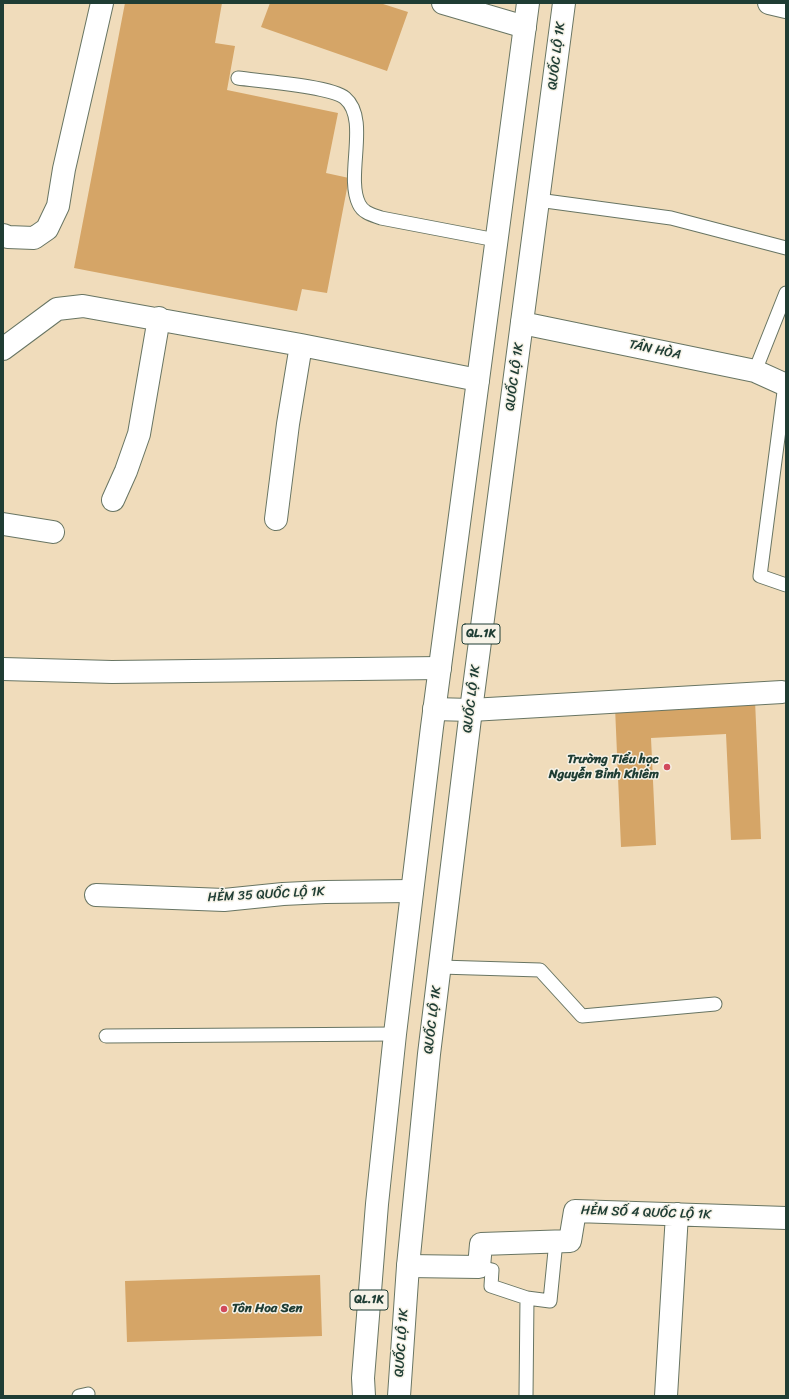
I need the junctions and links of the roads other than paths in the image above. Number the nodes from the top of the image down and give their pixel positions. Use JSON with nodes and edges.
{"nodes":[{"id":1,"x":102,"y":3,"type":"edge"},
{"id":2,"x":442,"y":3,"type":"edge"},
{"id":3,"x":528,"y":3,"type":"edge"},
{"id":4,"x":564,"y":3,"type":"edge"},
{"id":5,"x":768,"y":3,"type":"edge"},
{"id":6,"x":786,"y":7,"type":"edge"},
{"id":7,"x":525,"y":27,"type":"junction"},
{"id":8,"x":238,"y":78,"type":"dead end"},
{"id":9,"x":538,"y":200,"type":"junction"},
{"id":10,"x":3,"y":235,"type":"edge"},
{"id":11,"x":496,"y":240,"type":"junction"},
{"id":12,"x":786,"y":248,"type":"edge"},
{"id":13,"x":786,"y":293,"type":"edge"},
{"id":14,"x":159,"y":318,"type":"junction"},
{"id":15,"x":522,"y":323,"type":"junction"},
{"id":16,"x":5,"y":345,"type":"edge"},
{"id":17,"x":301,"y":345,"type":"junction"},
{"id":18,"x":755,"y":371,"type":"junction"},
{"id":19,"x":478,"y":380,"type":"junction"},
{"id":20,"x":785,"y":384,"type":"edge"},
{"id":21,"x":113,"y":500,"type":"dead end"},
{"id":22,"x":276,"y":519,"type":"dead end"},
{"id":23,"x":3,"y":524,"type":"edge"},
{"id":24,"x":54,"y":532,"type":"dead end"},
{"id":25,"x":786,"y":585,"type":"edge"},
{"id":26,"x":3,"y":668,"type":"edge"},
{"id":27,"x":440,"y":668,"type":"junction"},
{"id":28,"x":782,"y":692,"type":"dead end"},
{"id":29,"x":434,"y":709,"type":"junction"},
{"id":30,"x":471,"y":710,"type":"junction"},
{"id":31,"x":412,"y":891,"type":"junction"},
{"id":32,"x":96,"y":895,"type":"dead end"},
{"id":33,"x":440,"y":967,"type":"junction"},
{"id":34,"x":715,"y":1004,"type":"dead end"},
{"id":35,"x":395,"y":1034,"type":"junction"},
{"id":36,"x":106,"y":1036,"type":"dead end"},
{"id":37,"x":677,"y":1214,"type":"junction"},
{"id":38,"x":786,"y":1218,"type":"edge"},
{"id":39,"x":556,"y":1241,"type":"junction"},
{"id":40,"x":408,"y":1266,"type":"junction"},
{"id":41,"x":479,"y":1267,"type":"junction"},
{"id":42,"x":527,"y":1298,"type":"junction"},
{"id":43,"x":364,"y":1396,"type":"edge"},
{"id":44,"x":399,"y":1396,"type":"edge"},
{"id":45,"x":526,"y":1396,"type":"edge"},
{"id":46,"x":666,"y":1396,"type":"edge"}],
"edges":[{"from":1,"to":10,"type":"street"},
{"from":2,"to":7,"type":"street"},
{"from":3,"to":7,"type":"street","number":"QL.1K"},
{"from":4,"to":9,"type":"street","name":"QUỐC LỘ 1K","number":"QL.1K"},
{"from":5,"to":6,"type":"street"},
{"from":7,"to":11,"type":"street","number":"QL.1K"},
{"from":8,"to":11,"type":"lane"},
{"from":9,"to":12,"type":"lane"},
{"from":9,"to":15,"type":"street","name":"QUỐC LỘ 1K","number":"QL.1K"},
{"from":11,"to":19,"type":"street","number":"QL.1K"},
{"from":13,"to":18,"type":"lane"},
{"from":14,"to":16,"type":"street"},
{"from":14,"to":17,"type":"street"},
{"from":14,"to":21,"type":"street"},
{"from":15,"to":18,"type":"street","name":"TÂN HÒA"},
{"from":15,"to":30,"type":"street","name":"QUỐC LỘ 1K","number":"QL.1K"},
{"from":17,"to":19,"type":"street"},
{"from":17,"to":22,"type":"street"},
{"from":18,"to":20,"type":"street","name":"TÂN HÒA"},
{"from":19,"to":27,"type":"street","number":"QL.1K"},
{"from":20,"to":25,"type":"lane"},
{"from":23,"to":24,"type":"street"},
{"from":26,"to":27,"type":"street"},
{"from":27,"to":29,"type":"street","number":"QL.1K"},
{"from":28,"to":30,"type":"street"},
{"from":29,"to":30,"type":"street"},
{"from":29,"to":31,"type":"street","number":"QL.1K"},
{"from":30,"to":33,"type":"street","name":"QUỐC LỘ 1K","number":"QL.1K"},
{"from":31,"to":32,"type":"street","name":"HẺM 35 QUỐC LỘ 1K"},
{"from":31,"to":35,"type":"street","number":"QL.1K"},
{"from":33,"to":34,"type":"lane"},
{"from":33,"to":40,"type":"street","name":"QUỐC LỘ 1K","number":"QL.1K"},
{"from":35,"to":36,"type":"lane"},
{"from":35,"to":43,"type":"street","number":"QL.1K"},
{"from":37,"to":38,"type":"street","name":"HẺM SỐ 4 QUỐC LỘ 1K"},
{"from":37,"to":39,"type":"street","name":"HẺM SỐ 4 QUỐC LỘ 1K"},
{"from":37,"to":46,"type":"street"},
{"from":39,"to":41,"type":"street","name":"HẺM SỐ 4 QUỐC LỘ 1K"},
{"from":39,"to":42,"type":"lane"},
{"from":40,"to":41,"type":"street"},
{"from":40,"to":44,"type":"street","name":"QUỐC LỘ 1K","number":"QL.1K"},
{"from":41,"to":42,"type":"lane"},
{"from":42,"to":45,"type":"lane"}]}
